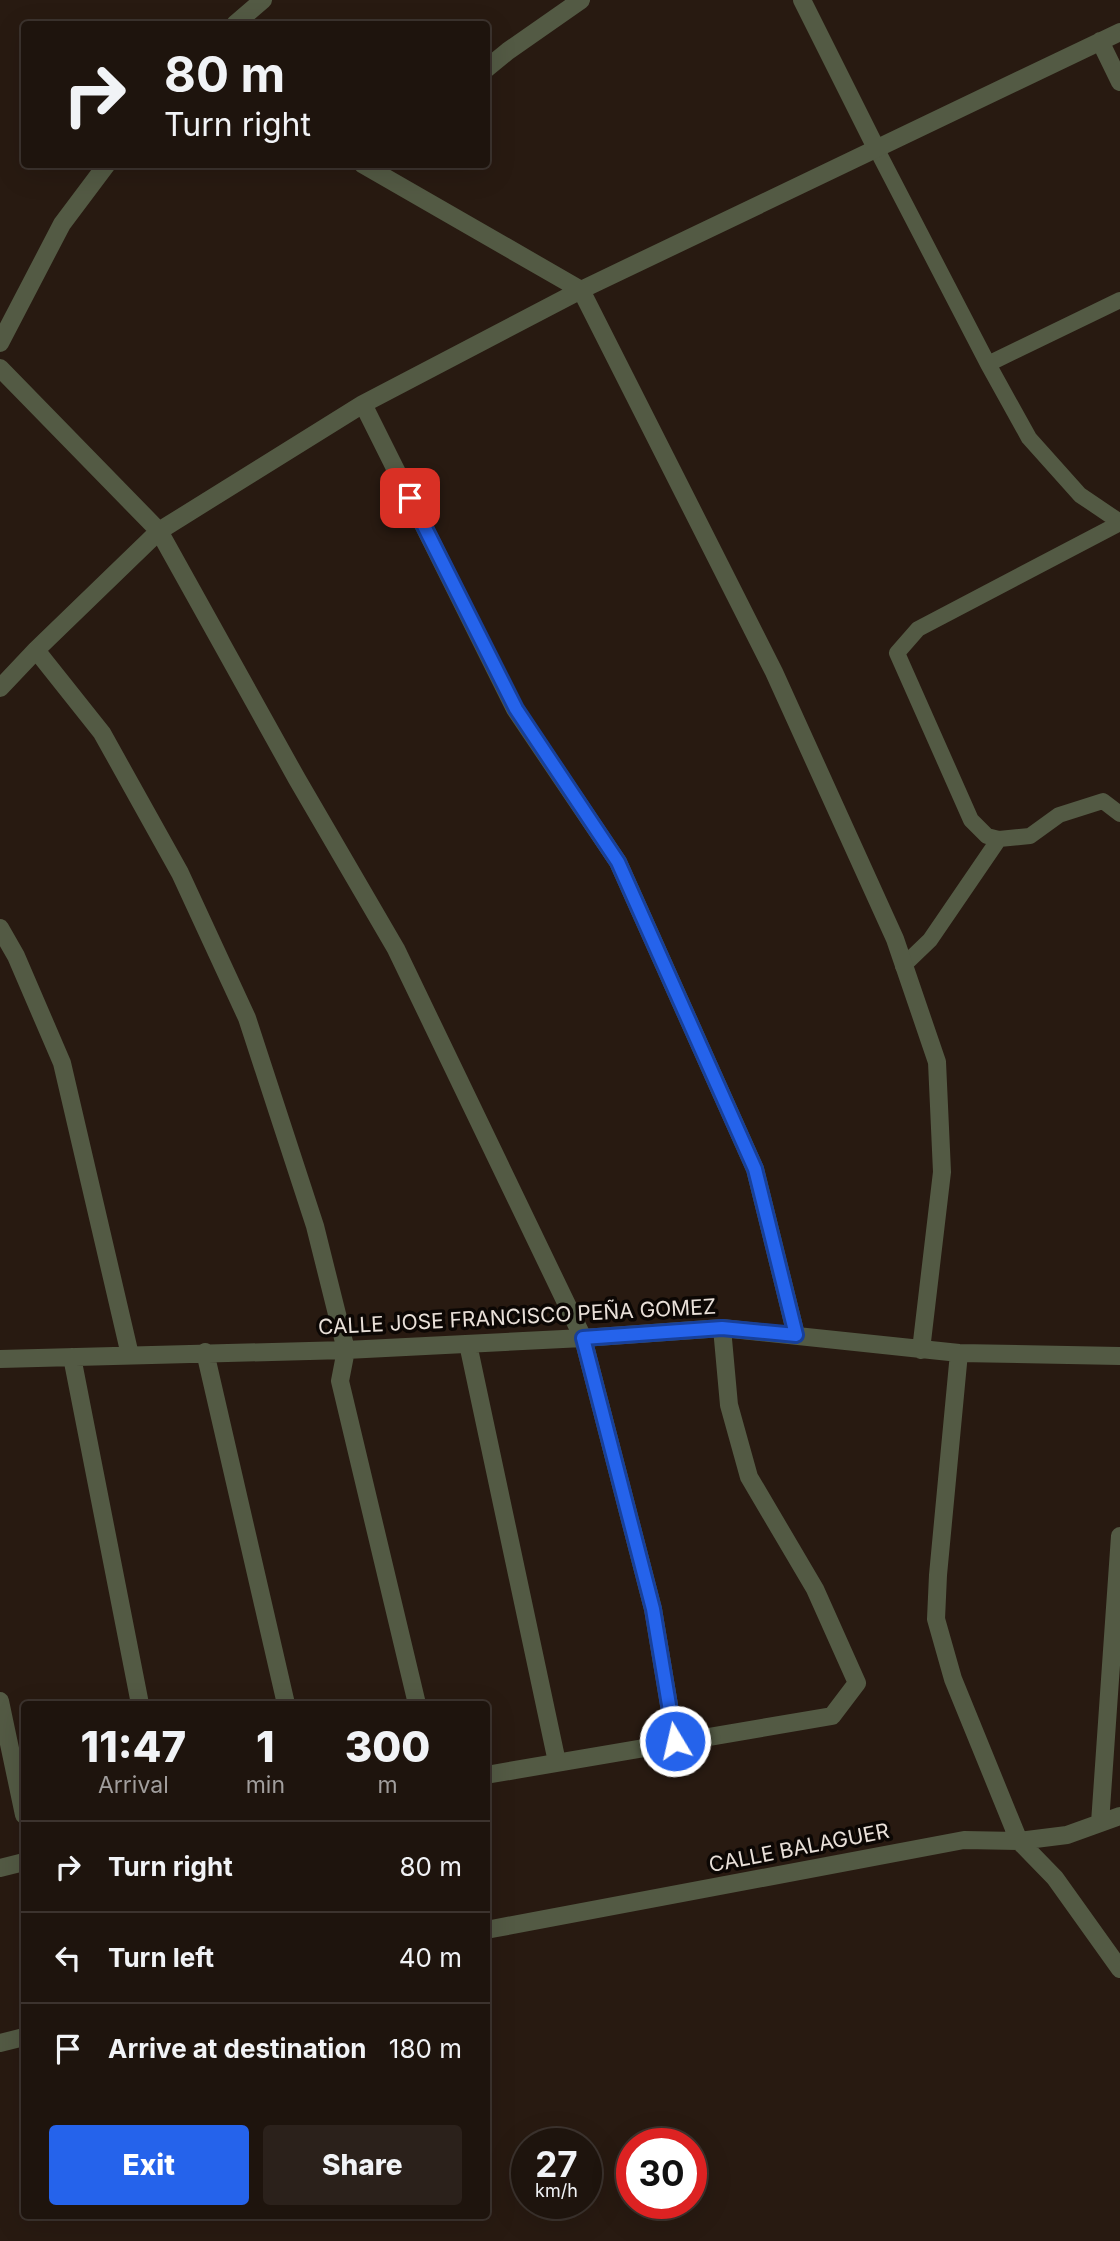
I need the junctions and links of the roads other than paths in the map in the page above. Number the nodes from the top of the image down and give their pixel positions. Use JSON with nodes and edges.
{"nodes":[{"id":1,"x":263,"y":0,"type":"edge"},
{"id":2,"x":581,"y":0,"type":"edge"},
{"id":3,"x":802,"y":0,"type":"edge"},
{"id":4,"x":238,"y":21,"type":"edge"},
{"id":5,"x":1120,"y":32,"type":"edge"},
{"id":6,"x":1100,"y":41,"type":"junction"},
{"id":7,"x":490,"y":66,"type":"edge"},
{"id":8,"x":1120,"y":82,"type":"edge"},
{"id":9,"x":876,"y":148,"type":"junction"},
{"id":10,"x":104,"y":168,"type":"edge"},
{"id":11,"x":370,"y":168,"type":"edge"},
{"id":12,"x":581,"y":290,"type":"junction"},
{"id":13,"x":1120,"y":300,"type":"edge"},
{"id":14,"x":0,"y":343,"type":"edge"},
{"id":15,"x":988,"y":364,"type":"junction"},
{"id":16,"x":0,"y":368,"type":"edge"},
{"id":17,"x":363,"y":404,"type":"junction"},
{"id":18,"x":1120,"y":522,"type":"edge"},
{"id":19,"x":159,"y":531,"type":"junction"},
{"id":20,"x":36,"y":650,"type":"junction"},
{"id":21,"x":0,"y":688,"type":"edge"},
{"id":22,"x":1120,"y":814,"type":"edge"},
{"id":23,"x":999,"y":839,"type":"junction"},
{"id":24,"x":0,"y":928,"type":"edge"},
{"id":25,"x":904,"y":966,"type":"junction"},
{"id":26,"x":722,"y":1328,"type":"junction"},
{"id":27,"x":796,"y":1335,"type":"junction"},
{"id":28,"x":583,"y":1338,"type":"junction"},
{"id":29,"x":468,"y":1344,"type":"junction"},
{"id":30,"x":346,"y":1350,"type":"junction"},
{"id":31,"x":921,"y":1350,"type":"junction"},
{"id":32,"x":205,"y":1352,"type":"junction"},
{"id":33,"x":959,"y":1353,"type":"junction"},
{"id":34,"x":130,"y":1355,"type":"junction"},
{"id":35,"x":1120,"y":1356,"type":"edge"},
{"id":36,"x":72,"y":1357,"type":"junction"},
{"id":37,"x":0,"y":1359,"type":"edge"},
{"id":38,"x":1120,"y":1536,"type":"edge"},
{"id":39,"x":0,"y":1701,"type":"edge"},
{"id":40,"x":139,"y":1701,"type":"edge"},
{"id":41,"x":285,"y":1701,"type":"edge"},
{"id":42,"x":417,"y":1701,"type":"edge"},
{"id":43,"x":675,"y":1741,"type":"junction"},
{"id":44,"x":557,"y":1762,"type":"junction"},
{"id":45,"x":490,"y":1773,"type":"edge"},
{"id":46,"x":21,"y":1801,"type":"edge"},
{"id":47,"x":1120,"y":1816,"type":"edge"},
{"id":48,"x":1100,"y":1823,"type":"junction"},
{"id":49,"x":1019,"y":1841,"type":"junction"},
{"id":50,"x":21,"y":1863,"type":"edge"},
{"id":51,"x":0,"y":1868,"type":"edge"},
{"id":52,"x":490,"y":1929,"type":"edge"},
{"id":53,"x":1120,"y":1969,"type":"edge"},
{"id":54,"x":21,"y":2038,"type":"edge"},
{"id":55,"x":0,"y":2043,"type":"edge"}],
"edges":[{"from":1,"to":4,"type":"street"},
{"from":2,"to":7,"type":"street"},
{"from":3,"to":9,"type":"street"},
{"from":5,"to":6,"type":"street"},
{"from":6,"to":8,"type":"street"},
{"from":6,"to":9,"type":"street"},
{"from":9,"to":12,"type":"street"},
{"from":9,"to":15,"type":"lane"},
{"from":10,"to":14,"type":"street"},
{"from":11,"to":12,"type":"street"},
{"from":12,"to":17,"type":"street"},
{"from":12,"to":25,"type":"street"},
{"from":13,"to":15,"type":"lane"},
{"from":15,"to":18,"type":"lane"},
{"from":16,"to":19,"type":"street"},
{"from":17,"to":19,"type":"street"},
{"from":17,"to":27,"type":"street"},
{"from":18,"to":23,"type":"lane"},
{"from":19,"to":20,"type":"street"},
{"from":19,"to":28,"type":"street"},
{"from":20,"to":21,"type":"street"},
{"from":20,"to":30,"type":"street"},
{"from":22,"to":23,"type":"lane"},
{"from":23,"to":25,"type":"lane"},
{"from":24,"to":34,"type":"street"},
{"from":25,"to":31,"type":"street"},
{"from":26,"to":27,"type":"street","name":"CALLE JOSE FRANCISCO PEÑA GOMEZ"},
{"from":26,"to":28,"type":"street","name":"CALLE JOSE FRANCISCO PEÑA GOMEZ"},
{"from":26,"to":43,"type":"street"},
{"from":27,"to":31,"type":"street","name":"CALLE JOSE FRANCISCO PEÑA GOMEZ"},
{"from":28,"to":29,"type":"street","name":"CALLE JOSE FRANCISCO PEÑA GOMEZ"},
{"from":28,"to":43,"type":"street"},
{"from":29,"to":30,"type":"street","name":"CALLE JOSE FRANCISCO PEÑA GOMEZ"},
{"from":29,"to":44,"type":"street"},
{"from":30,"to":32,"type":"street","name":"CALLE JOSE FRANCISCO PEÑA GOMEZ"},
{"from":30,"to":42,"type":"street"},
{"from":31,"to":33,"type":"street","name":"CALLE JOSE FRANCISCO PEÑA GOMEZ"},
{"from":32,"to":34,"type":"street","name":"CALLE JOSE FRANCISCO PEÑA GOMEZ"},
{"from":32,"to":41,"type":"street"},
{"from":33,"to":35,"type":"street","name":"CALLE JOSE FRANCISCO PEÑA GOMEZ"},
{"from":33,"to":49,"type":"street"},
{"from":34,"to":36,"type":"street","name":"CALLE JOSE FRANCISCO PEÑA GOMEZ"},
{"from":36,"to":37,"type":"street","name":"CALLE JOSE FRANCISCO PEÑA GOMEZ"},
{"from":36,"to":40,"type":"street"},
{"from":38,"to":48,"type":"street"},
{"from":39,"to":46,"type":"street"},
{"from":43,"to":44,"type":"street"},
{"from":44,"to":45,"type":"street"},
{"from":47,"to":48,"type":"street","name":"CALLE BALAGUER"},
{"from":48,"to":49,"type":"street","name":"CALLE BALAGUER"},
{"from":49,"to":52,"type":"street","name":"CALLE BALAGUER"},
{"from":49,"to":53,"type":"street"},
{"from":50,"to":51,"type":"street"},
{"from":54,"to":55,"type":"street"}]}
